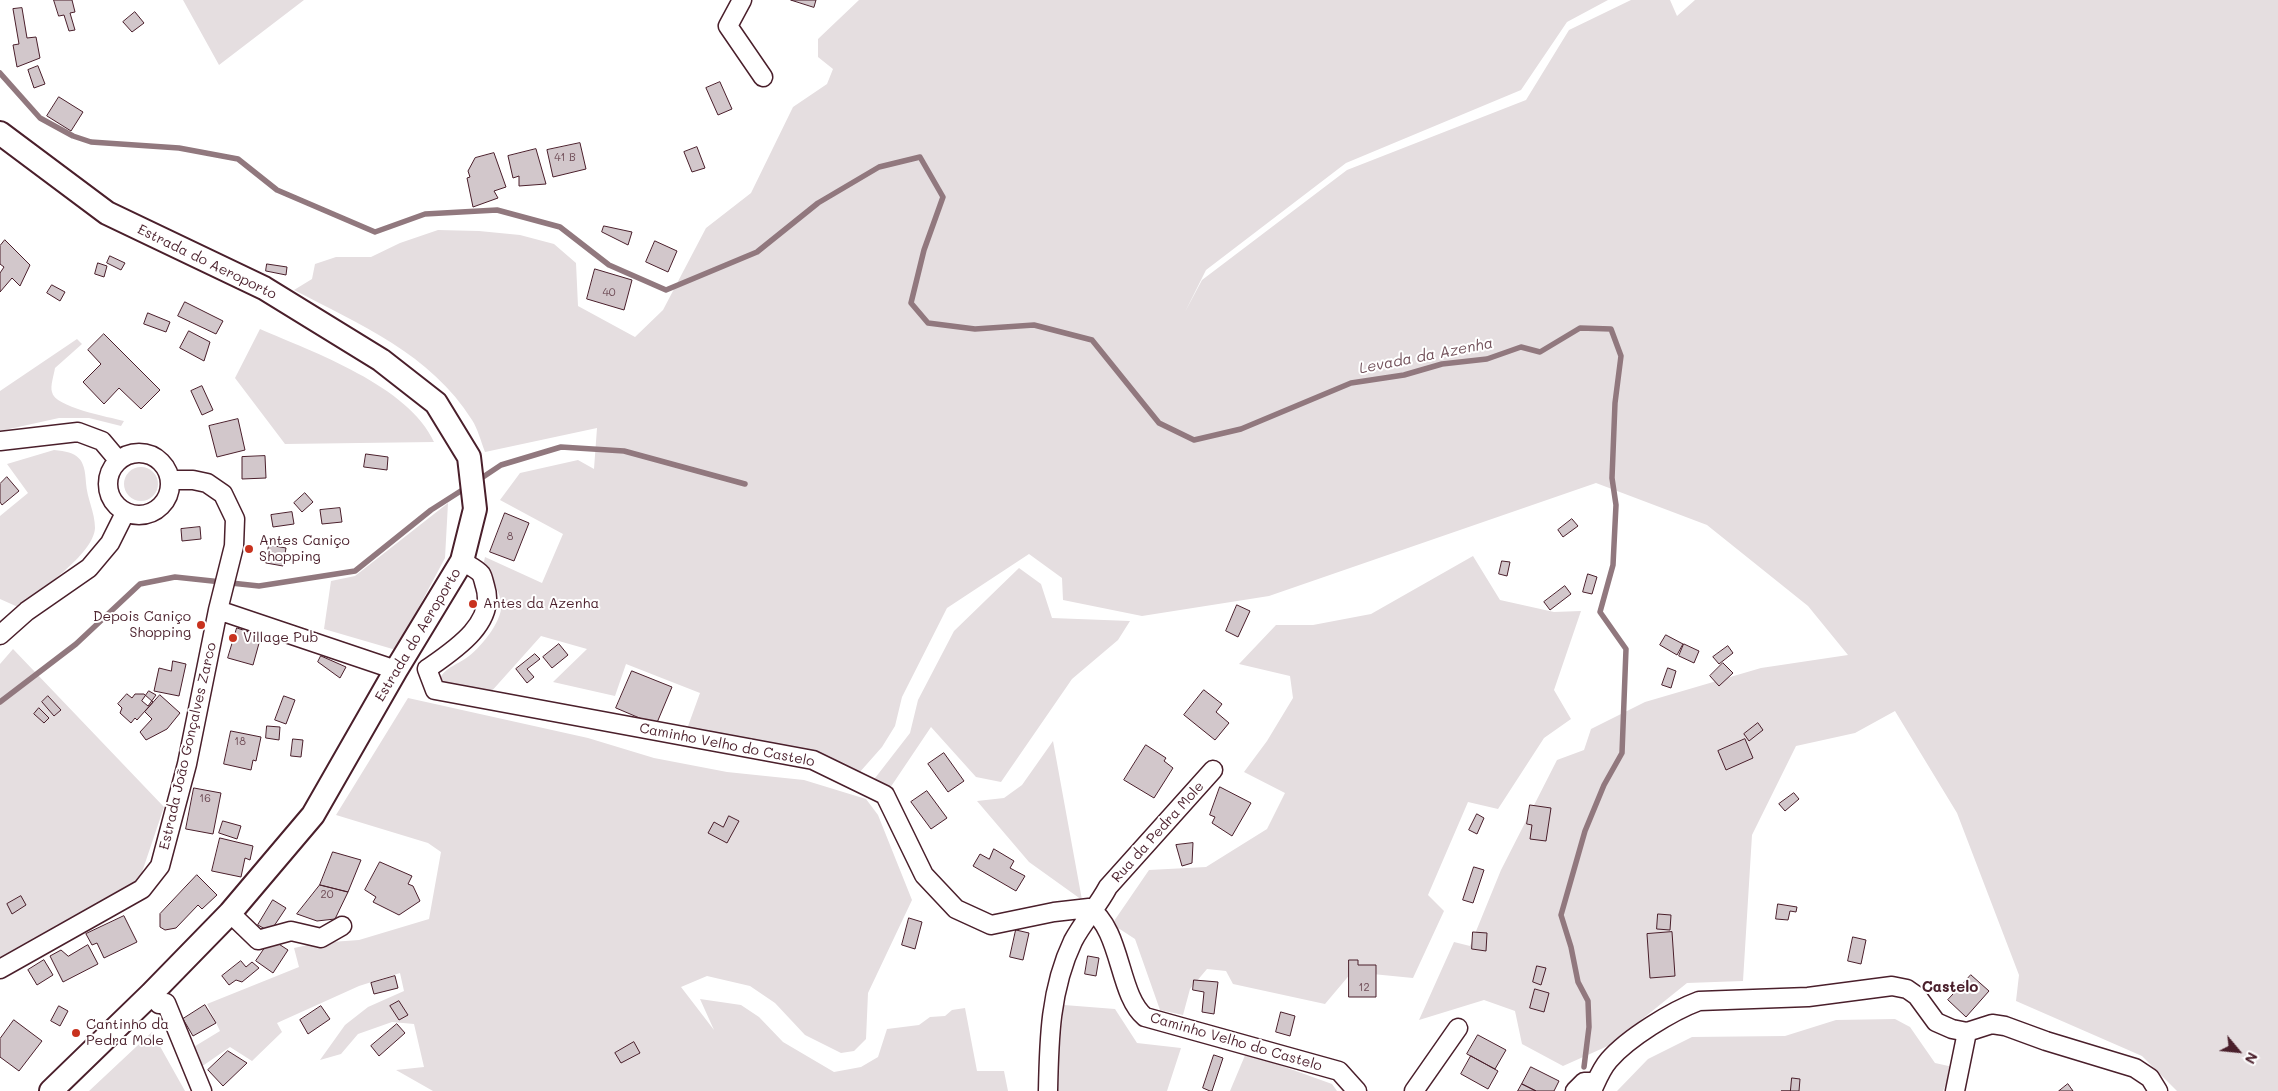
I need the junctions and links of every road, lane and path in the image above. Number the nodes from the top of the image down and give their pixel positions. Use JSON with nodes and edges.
{"nodes":[{"id":1,"x":742,"y":0,"type":"edge"},
{"id":2,"x":764,"y":77,"type":"dead end"},
{"id":3,"x":0,"y":133,"type":"edge"},
{"id":4,"x":0,"y":441,"type":"edge"},
{"id":5,"x":118,"y":460,"type":"junction"},
{"id":6,"x":170,"y":480,"type":"junction"},
{"id":7,"x":125,"y":513,"type":"junction"},
{"id":8,"x":462,"y":561,"type":"junction"},
{"id":9,"x":218,"y":610,"type":"junction"},
{"id":10,"x":0,"y":635,"type":"edge"},
{"id":11,"x":396,"y":670,"type":"junction"},
{"id":12,"x":1213,"y":770,"type":"dead end"},
{"id":13,"x":1094,"y":911,"type":"junction"},
{"id":14,"x":230,"y":914,"type":"junction"},
{"id":15,"x":342,"y":926,"type":"dead end"},
{"id":16,"x":0,"y":969,"type":"edge"},
{"id":17,"x":151,"y":994,"type":"junction"},
{"id":18,"x":1458,"y":1028,"type":"dead end"},
{"id":19,"x":1967,"y":1032,"type":"junction"},
{"id":20,"x":1594,"y":1087,"type":"edge"},
{"id":21,"x":50,"y":1091,"type":"edge"},
{"id":22,"x":202,"y":1091,"type":"edge"},
{"id":23,"x":1048,"y":1091,"type":"edge"},
{"id":24,"x":1357,"y":1091,"type":"edge"},
{"id":25,"x":1414,"y":1091,"type":"edge"},
{"id":26,"x":1575,"y":1091,"type":"edge"},
{"id":27,"x":1955,"y":1091,"type":"edge"},
{"id":28,"x":2158,"y":1091,"type":"edge"}],
"edges":[{"from":1,"to":2,"type":"street"},
{"from":3,"to":8,"type":"main road","name":"Estrada do Aeroporto"},
{"from":4,"to":5,"type":"street"},
{"from":5,"to":6,"type":"street"},
{"from":5,"to":7,"type":"street"},
{"from":6,"to":7,"type":"street"},
{"from":6,"to":9,"type":"street","name":"Estrada João Gonçalves Zarco"},
{"from":7,"to":10,"type":"street"},
{"from":8,"to":11,"type":"main road","name":"Estrada do Aeroporto"},
{"from":8,"to":13,"type":"street","name":"Caminho Velho do Castelo"},
{"from":9,"to":11,"type":"street"},
{"from":9,"to":16,"type":"street","name":"Estrada João Gonçalves Zarco"},
{"from":11,"to":14,"type":"main road","name":"Estrada do Aeroporto"},
{"from":12,"to":13,"type":"street","name":"Rua da Pedra Mole"},
{"from":13,"to":23,"type":"street","name":"Rua da Pedra Mole"},
{"from":13,"to":24,"type":"street","name":"Caminho Velho do Castelo"},
{"from":14,"to":15,"type":"street"},
{"from":14,"to":17,"type":"main road","name":"Estrada do Aeroporto"},
{"from":17,"to":21,"type":"main road","name":"Estrada do Aeroporto"},
{"from":17,"to":22,"type":"street"},
{"from":18,"to":25,"type":"street"},
{"from":19,"to":20,"type":"street"},
{"from":19,"to":27,"type":"street"},
{"from":19,"to":28,"type":"street"},
{"from":20,"to":26,"type":"street"}]}
